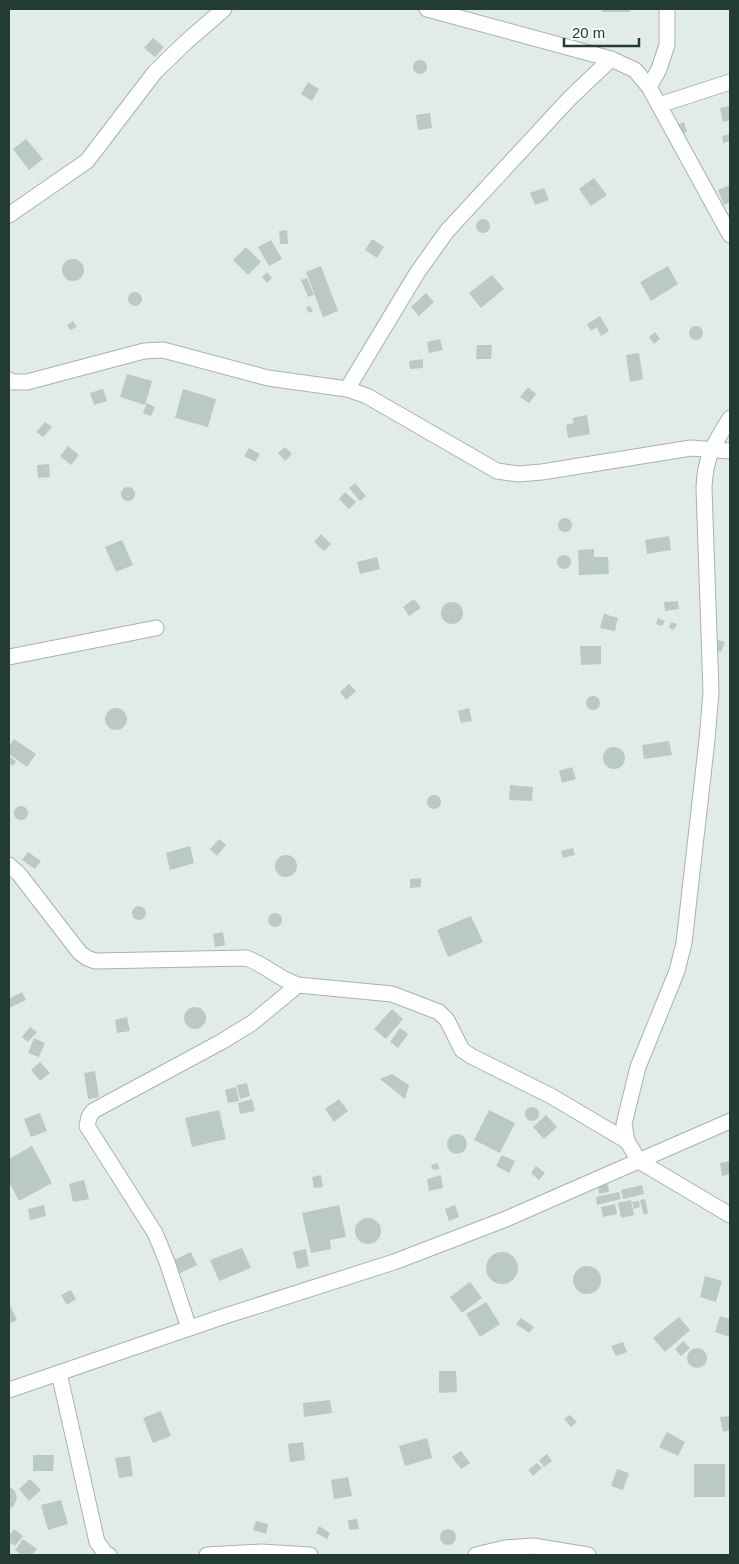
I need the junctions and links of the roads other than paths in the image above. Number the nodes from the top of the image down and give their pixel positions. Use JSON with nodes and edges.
{"nodes":[{"id":1,"x":224,"y":9,"type":"edge"},
{"id":2,"x":427,"y":9,"type":"edge"},
{"id":3,"x":667,"y":9,"type":"edge"},
{"id":4,"x":611,"y":59,"type":"junction"},
{"id":5,"x":730,"y":82,"type":"edge"},
{"id":6,"x":649,"y":87,"type":"junction"},
{"id":7,"x":659,"y":105,"type":"junction"},
{"id":8,"x":9,"y":215,"type":"edge"},
{"id":9,"x":730,"y":235,"type":"edge"},
{"id":10,"x":9,"y":380,"type":"edge"},
{"id":11,"x":347,"y":389,"type":"junction"},
{"id":12,"x":730,"y":418,"type":"edge"},
{"id":13,"x":711,"y":450,"type":"junction"},
{"id":14,"x":730,"y":451,"type":"edge"},
{"id":15,"x":156,"y":628,"type":"dead end"},
{"id":16,"x":9,"y":657,"type":"edge"},
{"id":17,"x":9,"y":865,"type":"edge"},
{"id":18,"x":298,"y":985,"type":"junction"},
{"id":19,"x":730,"y":1121,"type":"edge"},
{"id":20,"x":627,"y":1141,"type":"junction"},
{"id":21,"x":639,"y":1161,"type":"junction"},
{"id":22,"x":730,"y":1215,"type":"edge"},
{"id":23,"x":189,"y":1328,"type":"junction"},
{"id":24,"x":59,"y":1373,"type":"junction"},
{"id":25,"x":9,"y":1390,"type":"edge"},
{"id":26,"x":109,"y":1555,"type":"edge"},
{"id":27,"x":207,"y":1555,"type":"edge"},
{"id":28,"x":310,"y":1555,"type":"edge"},
{"id":29,"x":476,"y":1555,"type":"edge"},
{"id":30,"x":588,"y":1555,"type":"edge"}],
"edges":[{"from":1,"to":8,"type":"street"},
{"from":2,"to":4,"type":"street"},
{"from":3,"to":6,"type":"street"},
{"from":4,"to":6,"type":"street"},
{"from":4,"to":11,"type":"street"},
{"from":5,"to":7,"type":"street"},
{"from":6,"to":7,"type":"street"},
{"from":7,"to":9,"type":"street"},
{"from":10,"to":11,"type":"street"},
{"from":11,"to":13,"type":"street"},
{"from":12,"to":13,"type":"street"},
{"from":13,"to":14,"type":"street"},
{"from":13,"to":20,"type":"street"},
{"from":15,"to":16,"type":"street"},
{"from":17,"to":18,"type":"street"},
{"from":18,"to":20,"type":"street"},
{"from":18,"to":23,"type":"street"},
{"from":19,"to":21,"type":"street"},
{"from":20,"to":21,"type":"street"},
{"from":21,"to":22,"type":"street"},
{"from":21,"to":23,"type":"street"},
{"from":23,"to":24,"type":"street"},
{"from":24,"to":25,"type":"street"},
{"from":24,"to":26,"type":"street"},
{"from":27,"to":28,"type":"street"},
{"from":29,"to":30,"type":"street"}]}
